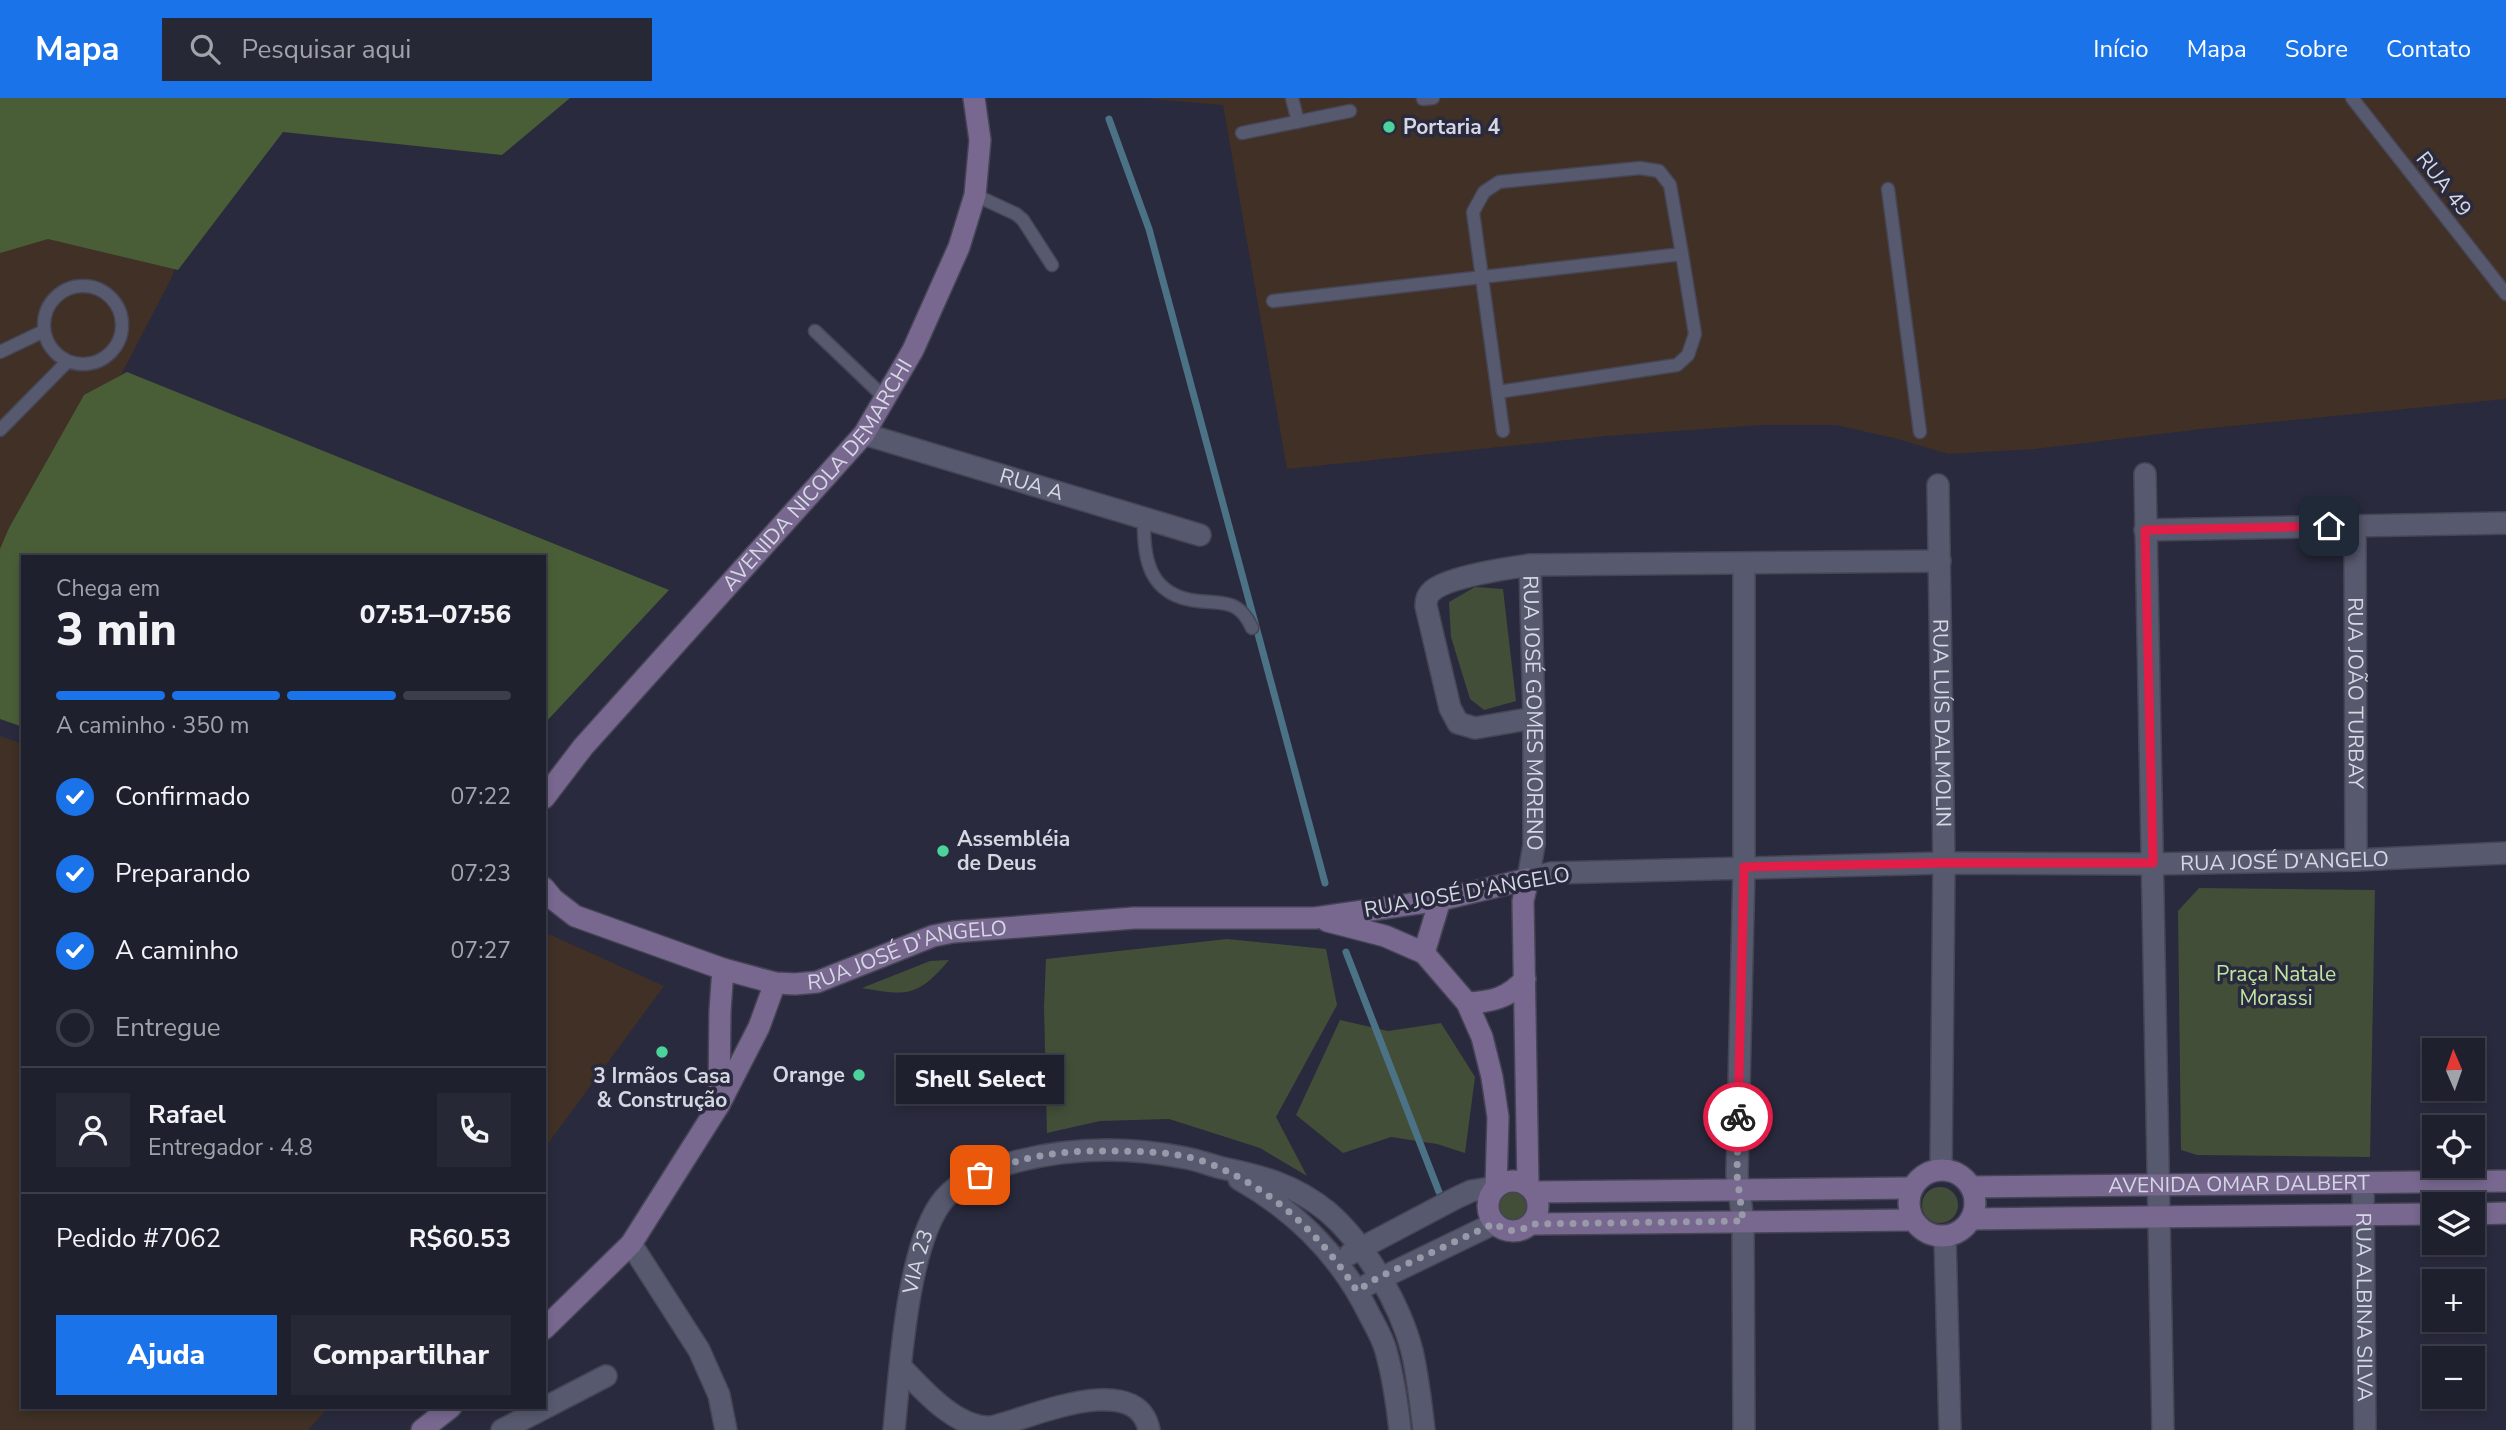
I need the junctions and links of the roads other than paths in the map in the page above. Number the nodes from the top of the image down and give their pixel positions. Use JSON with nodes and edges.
{"nodes":[{"id":1,"x":974,"y":98,"type":"edge"},
{"id":2,"x":1292,"y":98,"type":"edge"},
{"id":3,"x":2352,"y":98,"type":"edge"},
{"id":4,"x":1350,"y":111,"type":"dead end"},
{"id":5,"x":1298,"y":122,"type":"junction"},
{"id":6,"x":1242,"y":133,"type":"dead end"},
{"id":7,"x":1888,"y":189,"type":"dead end"},
{"id":8,"x":975,"y":195,"type":"junction"},
{"id":9,"x":1682,"y":254,"type":"junction"},
{"id":10,"x":1052,"y":265,"type":"dead end"},
{"id":11,"x":1483,"y":277,"type":"junction"},
{"id":12,"x":2506,"y":294,"type":"edge"},
{"id":13,"x":1273,"y":301,"type":"dead end"},
{"id":14,"x":44,"y":331,"type":"junction"},
{"id":15,"x":816,"y":331,"type":"dead end"},
{"id":16,"x":0,"y":352,"type":"edge"},
{"id":17,"x":68,"y":361,"type":"junction"},
{"id":18,"x":1498,"y":392,"type":"junction"},
{"id":19,"x":885,"y":398,"type":"junction"},
{"id":20,"x":0,"y":430,"type":"edge"},
{"id":21,"x":1503,"y":431,"type":"dead end"},
{"id":22,"x":1920,"y":432,"type":"dead end"},
{"id":23,"x":864,"y":434,"type":"junction"},
{"id":24,"x":2145,"y":474,"type":"dead end"},
{"id":25,"x":1938,"y":485,"type":"dead end"},
{"id":26,"x":1144,"y":519,"type":"junction"},
{"id":27,"x":2506,"y":523,"type":"edge"},
{"id":28,"x":2355,"y":525,"type":"junction"},
{"id":29,"x":2145,"y":530,"type":"junction"},
{"id":30,"x":1199,"y":535,"type":"dead end"},
{"id":31,"x":1940,"y":561,"type":"junction"},
{"id":32,"x":1744,"y":564,"type":"junction"},
{"id":33,"x":1530,"y":565,"type":"junction"},
{"id":34,"x":1252,"y":628,"type":"dead end"},
{"id":35,"x":1534,"y":718,"type":"junction"},
{"id":36,"x":546,"y":795,"type":"edge"},
{"id":37,"x":2506,"y":853,"type":"edge"},
{"id":38,"x":2356,"y":860,"type":"junction"},
{"id":39,"x":1944,"y":863,"type":"junction"},
{"id":40,"x":2153,"y":863,"type":"junction"},
{"id":41,"x":1744,"y":867,"type":"junction"},
{"id":42,"x":1528,"y":879,"type":"junction"},
{"id":43,"x":546,"y":890,"type":"edge"},
{"id":44,"x":1440,"y":900,"type":"junction"},
{"id":45,"x":1315,"y":918,"type":"junction"},
{"id":46,"x":1424,"y":953,"type":"junction"},
{"id":47,"x":723,"y":969,"type":"junction"},
{"id":48,"x":1525,"y":979,"type":"junction"},
{"id":49,"x":775,"y":983,"type":"junction"},
{"id":50,"x":1466,"y":1003,"type":"junction"},
{"id":51,"x":719,"y":1105,"type":"junction"},
{"id":52,"x":1219,"y":1167,"type":"junction"},
{"id":53,"x":1941,"y":1170,"type":"junction"},
{"id":54,"x":2506,"y":1181,"type":"edge"},
{"id":55,"x":2363,"y":1183,"type":"junction"},
{"id":56,"x":2158,"y":1185,"type":"junction"},
{"id":57,"x":1496,"y":1187,"type":"junction"},
{"id":58,"x":1971,"y":1187,"type":"junction"},
{"id":59,"x":1912,"y":1188,"type":"junction"},
{"id":60,"x":1531,"y":1189,"type":"junction"},
{"id":61,"x":1740,"y":1189,"type":"junction"},
{"id":62,"x":2485,"y":1213,"type":"edge"},
{"id":63,"x":2506,"y":1213,"type":"edge"},
{"id":64,"x":2422,"y":1214,"type":"edge"},
{"id":65,"x":2364,"y":1215,"type":"junction"},
{"id":66,"x":2158,"y":1217,"type":"junction"},
{"id":67,"x":1972,"y":1219,"type":"junction"},
{"id":68,"x":1912,"y":1220,"type":"junction"},
{"id":69,"x":1743,"y":1221,"type":"junction"},
{"id":70,"x":1495,"y":1223,"type":"junction"},
{"id":71,"x":1532,"y":1224,"type":"junction"},
{"id":72,"x":1945,"y":1236,"type":"junction"},
{"id":73,"x":631,"y":1244,"type":"junction"},
{"id":74,"x":1361,"y":1248,"type":"junction"},
{"id":75,"x":1338,"y":1261,"type":"junction"},
{"id":76,"x":1379,"y":1277,"type":"junction"},
{"id":77,"x":1357,"y":1291,"type":"junction"},
{"id":78,"x":546,"y":1327,"type":"edge"},
{"id":79,"x":901,"y":1367,"type":"junction"},
{"id":80,"x":606,"y":1376,"type":"dead end"},
{"id":81,"x":546,"y":1407,"type":"edge"},
{"id":82,"x":449,"y":1409,"type":"edge"},
{"id":83,"x":542,"y":1409,"type":"edge"},
{"id":84,"x":985,"y":1429,"type":"edge"},
{"id":85,"x":422,"y":1430,"type":"edge"},
{"id":86,"x":429,"y":1430,"type":"edge"},
{"id":87,"x":502,"y":1430,"type":"edge"},
{"id":88,"x":726,"y":1430,"type":"edge"},
{"id":89,"x":894,"y":1430,"type":"edge"},
{"id":90,"x":1149,"y":1430,"type":"edge"},
{"id":91,"x":1400,"y":1430,"type":"edge"},
{"id":92,"x":1424,"y":1430,"type":"edge"},
{"id":93,"x":1744,"y":1430,"type":"edge"},
{"id":94,"x":1950,"y":1430,"type":"edge"},
{"id":95,"x":2163,"y":1430,"type":"edge"},
{"id":96,"x":2365,"y":1430,"type":"edge"}],
"edges":[{"from":1,"to":8,"type":"street","name":"AVENIDA NICOLA DEMARCHI"},
{"from":2,"to":5,"type":"lane"},
{"from":3,"to":12,"type":"lane","name":"RUA 49"},
{"from":4,"to":5,"type":"lane"},
{"from":5,"to":6,"type":"lane"},
{"from":7,"to":22,"type":"lane"},
{"from":8,"to":10,"type":"lane"},
{"from":8,"to":19,"type":"street","name":"AVENIDA NICOLA DEMARCHI"},
{"from":9,"to":11,"type":"lane"},
{"from":9,"to":11,"type":"lane"},
{"from":9,"to":18,"type":"lane"},
{"from":11,"to":13,"type":"lane"},
{"from":11,"to":18,"type":"lane"},
{"from":14,"to":16,"type":"lane"},
{"from":14,"to":17,"type":"lane"},
{"from":14,"to":17,"type":"lane"},
{"from":15,"to":19,"type":"lane"},
{"from":17,"to":20,"type":"lane"},
{"from":18,"to":21,"type":"lane"},
{"from":19,"to":23,"type":"street","name":"AVENIDA NICOLA DEMARCHI"},
{"from":23,"to":26,"type":"street","name":"RUA A"},
{"from":23,"to":36,"type":"street","name":"AVENIDA NICOLA DEMARCHI"},
{"from":24,"to":29,"type":"street"},
{"from":25,"to":31,"type":"street","name":"RUA LUÍS DALMOLIN"},
{"from":26,"to":30,"type":"street","name":"RUA A"},
{"from":26,"to":34,"type":"lane"},
{"from":27,"to":28,"type":"street"},
{"from":28,"to":29,"type":"street"},
{"from":28,"to":38,"type":"street","name":"RUA JOÃO TURBAY"},
{"from":29,"to":40,"type":"street"},
{"from":31,"to":32,"type":"street","name":"RUA JOSÉ GOMES MORENO"},
{"from":31,"to":39,"type":"street","name":"RUA LUÍS DALMOLIN"},
{"from":32,"to":33,"type":"street","name":"RUA JOSÉ GOMES MORENO"},
{"from":32,"to":41,"type":"street"},
{"from":33,"to":35,"type":"street","name":"RUA JOSÉ GOMES MORENO"},
{"from":33,"to":35,"type":"street"},
{"from":35,"to":42,"type":"street","name":"RUA JOSÉ GOMES MORENO"},
{"from":37,"to":38,"type":"street","name":"RUA JOSÉ D'ANGELO"},
{"from":38,"to":40,"type":"street","name":"RUA JOSÉ D'ANGELO"},
{"from":39,"to":40,"type":"street","name":"RUA JOSÉ D'ANGELO"},
{"from":39,"to":41,"type":"street","name":"RUA JOSÉ D'ANGELO"},
{"from":39,"to":53,"type":"street","name":"RUA LUÍS DALMOLIN"},
{"from":40,"to":56,"type":"street"},
{"from":41,"to":42,"type":"street","name":"RUA JOSÉ D'ANGELO"},
{"from":41,"to":61,"type":"street"},
{"from":42,"to":44,"type":"street","name":"RUA JOSÉ D'ANGELO"},
{"from":42,"to":48,"type":"street","name":"RUA JOSÉ GOMES MORENO"},
{"from":43,"to":47,"type":"street"},
{"from":44,"to":45,"type":"street","name":"RUA JOSÉ D'ANGELO"},
{"from":44,"to":46,"type":"street"},
{"from":45,"to":46,"type":"street"},
{"from":45,"to":49,"type":"street","name":"RUA JOSÉ D'ANGELO"},
{"from":46,"to":50,"type":"street"},
{"from":47,"to":49,"type":"street"},
{"from":47,"to":51,"type":"street"},
{"from":48,"to":50,"type":"street"},
{"from":48,"to":60,"type":"street","name":"RUA JOSÉ GOMES MORENO"},
{"from":49,"to":51,"type":"street"},
{"from":50,"to":57,"type":"street"},
{"from":51,"to":73,"type":"street"},
{"from":52,"to":74,"type":"street","name":"VIA 23"},
{"from":52,"to":75,"type":"street","name":"VIA 23"},
{"from":52,"to":79,"type":"street","name":"VIA 23"},
{"from":53,"to":58,"type":"street"},
{"from":53,"to":59,"type":"street"},
{"from":54,"to":55,"type":"street","name":"AVENIDA OMAR DALBERT"},
{"from":55,"to":56,"type":"street","name":"AVENIDA OMAR DALBERT"},
{"from":55,"to":65,"type":"street","name":"RUA ALBINA SILVA"},
{"from":56,"to":58,"type":"street","name":"AVENIDA OMAR DALBERT"},
{"from":56,"to":66,"type":"street"},
{"from":57,"to":60,"type":"street"},
{"from":57,"to":70,"type":"street"},
{"from":57,"to":74,"type":"street"},
{"from":58,"to":67,"type":"street"},
{"from":59,"to":61,"type":"street"},
{"from":59,"to":68,"type":"street"},
{"from":60,"to":61,"type":"street"},
{"from":60,"to":71,"type":"street"},
{"from":61,"to":69,"type":"street"},
{"from":62,"to":63,"type":"street"},
{"from":64,"to":65,"type":"street","name":"AVENIDA OMAR DALBERT"},
{"from":65,"to":66,"type":"street","name":"AVENIDA OMAR DALBERT"},
{"from":65,"to":96,"type":"street","name":"RUA ALBINA SILVA"},
{"from":66,"to":67,"type":"street","name":"AVENIDA OMAR DALBERT"},
{"from":66,"to":95,"type":"street"},
{"from":67,"to":72,"type":"street"},
{"from":68,"to":69,"type":"street"},
{"from":68,"to":72,"type":"street"},
{"from":69,"to":71,"type":"street"},
{"from":69,"to":93,"type":"street"},
{"from":70,"to":71,"type":"street"},
{"from":70,"to":76,"type":"street"},
{"from":72,"to":94,"type":"street"},
{"from":73,"to":78,"type":"street"},
{"from":73,"to":88,"type":"street"},
{"from":74,"to":75,"type":"street"},
{"from":74,"to":76,"type":"street","name":"VIA 23"},
{"from":75,"to":77,"type":"street","name":"VIA 23"},
{"from":76,"to":77,"type":"street"},
{"from":76,"to":92,"type":"street","name":"VIA 23"},
{"from":77,"to":91,"type":"street","name":"VIA 23"},
{"from":79,"to":84,"type":"street"},
{"from":79,"to":89,"type":"street","name":"VIA 23"},
{"from":80,"to":81,"type":"street"},
{"from":82,"to":85,"type":"street"},
{"from":82,"to":86,"type":"street"},
{"from":83,"to":87,"type":"street"},
{"from":84,"to":90,"type":"street"}]}
